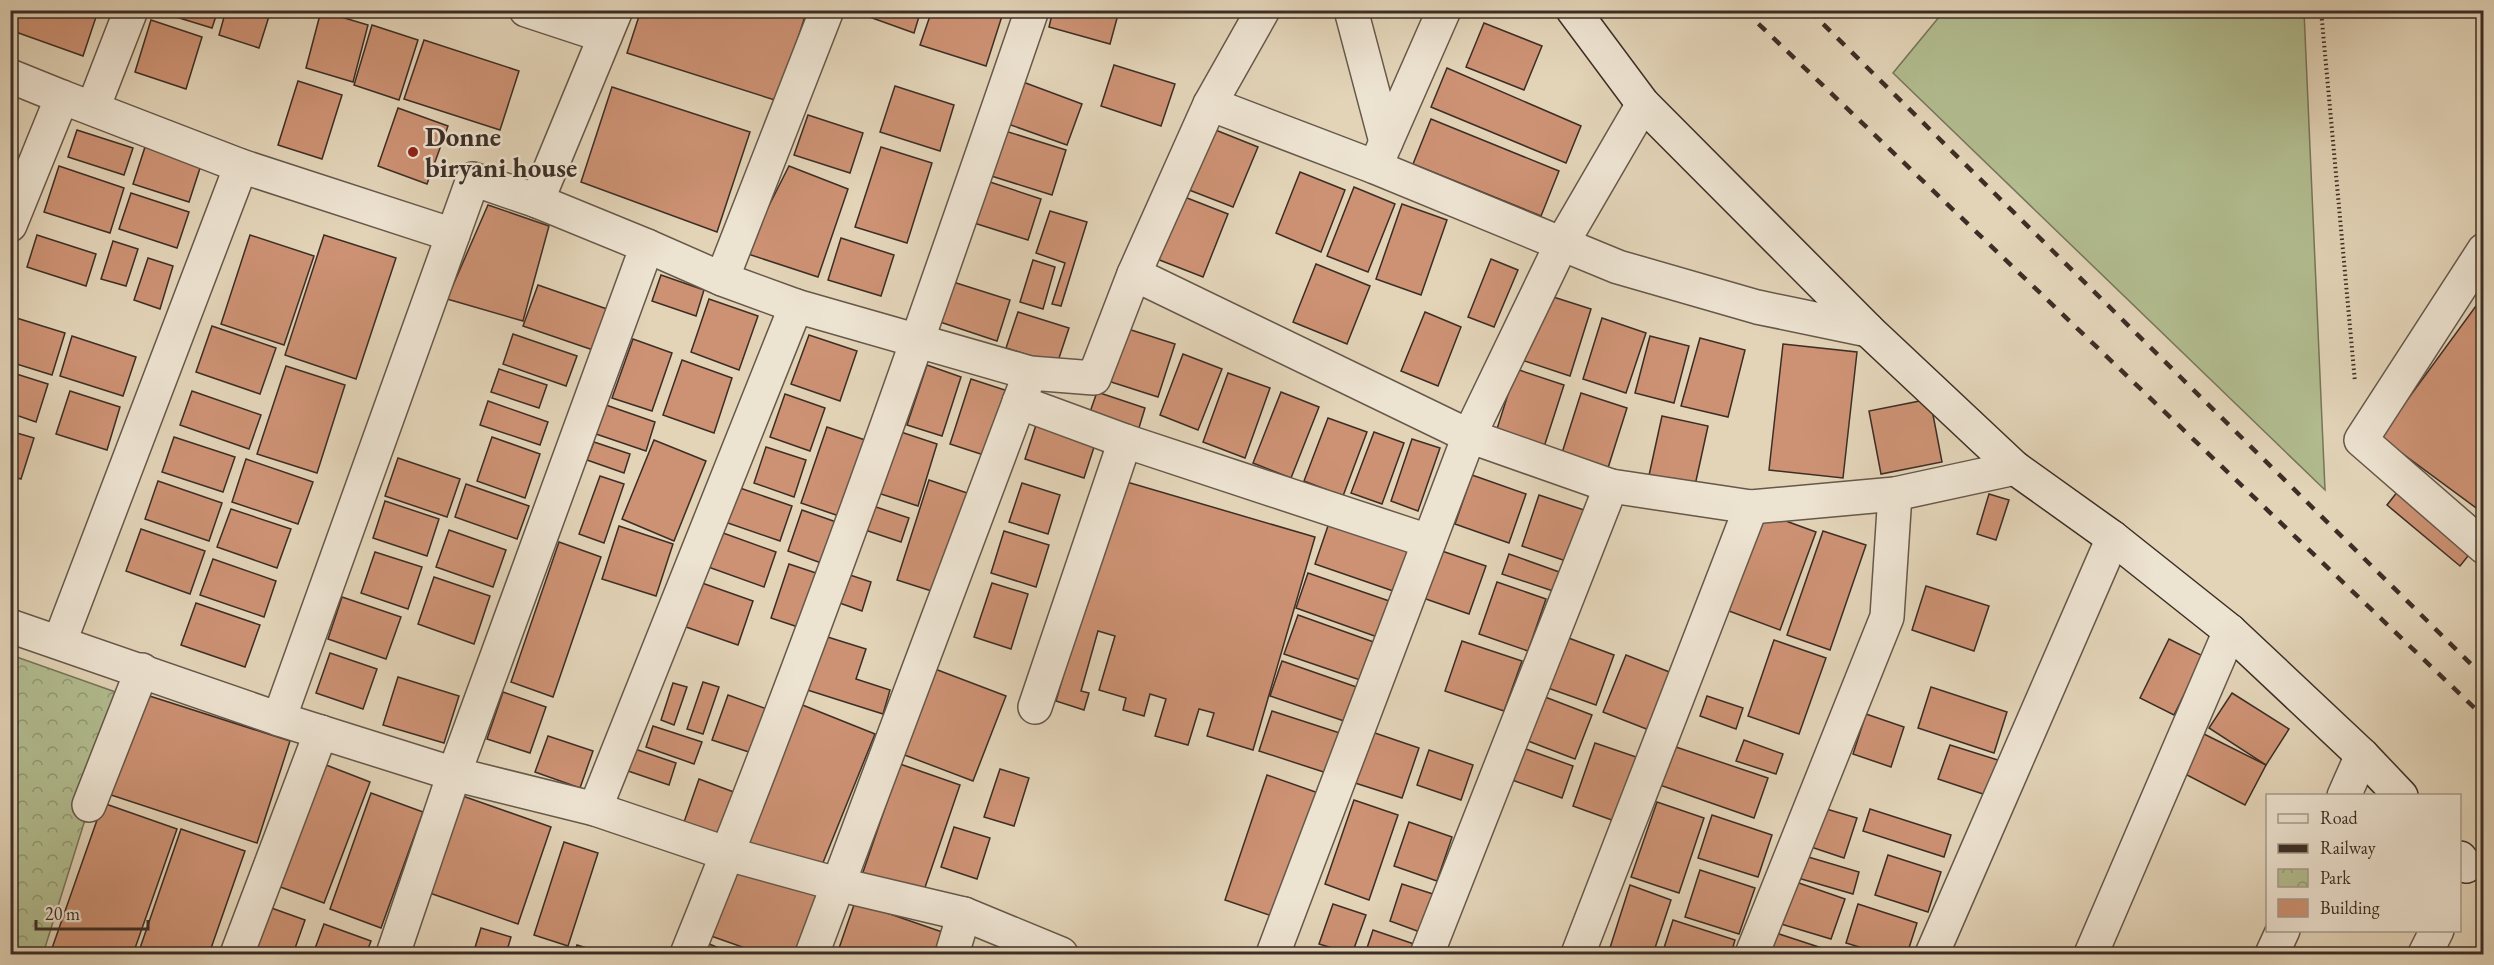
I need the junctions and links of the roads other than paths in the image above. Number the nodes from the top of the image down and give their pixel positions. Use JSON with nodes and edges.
{"nodes":[{"id":1,"x":131,"y":10,"type":"edge"},
{"id":2,"x":526,"y":10,"type":"edge"},
{"id":3,"x":826,"y":10,"type":"edge"},
{"id":4,"x":1032,"y":10,"type":"edge"},
{"id":5,"x":1263,"y":10,"type":"edge"},
{"id":6,"x":1351,"y":10,"type":"edge"},
{"id":7,"x":1444,"y":10,"type":"edge"},
{"id":8,"x":1573,"y":10,"type":"edge"},
{"id":9,"x":610,"y":23,"type":"edge"},
{"id":10,"x":10,"y":76,"type":"edge"},
{"id":11,"x":62,"y":97,"type":"junction"},
{"id":12,"x":1210,"y":104,"type":"junction"},
{"id":13,"x":1643,"y":104,"type":"junction"},
{"id":14,"x":93,"y":108,"type":"junction"},
{"id":15,"x":1380,"y":154,"type":"junction"},
{"id":16,"x":240,"y":166,"type":"junction"},
{"id":17,"x":537,"y":201,"type":"junction"},
{"id":18,"x":10,"y":225,"type":"edge"},
{"id":19,"x":453,"y":235,"type":"junction"},
{"id":20,"x":1561,"y":245,"type":"junction"},
{"id":21,"x":646,"y":246,"type":"junction"},
{"id":22,"x":2484,"y":250,"type":"edge"},
{"id":23,"x":1134,"y":274,"type":"junction"},
{"id":24,"x":722,"y":279,"type":"junction"},
{"id":25,"x":796,"y":306,"type":"junction"},
{"id":26,"x":1868,"y":330,"type":"junction"},
{"id":27,"x":919,"y":339,"type":"junction"},
{"id":28,"x":1025,"y":387,"type":"junction"},
{"id":29,"x":1469,"y":436,"type":"junction"},
{"id":30,"x":1125,"y":441,"type":"junction"},
{"id":31,"x":2015,"y":468,"type":"junction"},
{"id":32,"x":1611,"y":486,"type":"junction"},
{"id":33,"x":1895,"y":494,"type":"junction"},
{"id":34,"x":1751,"y":507,"type":"junction"},
{"id":35,"x":2113,"y":538,"type":"junction"},
{"id":36,"x":1428,"y":542,"type":"junction"},
{"id":37,"x":2482,"y":542,"type":"edge"},
{"id":38,"x":10,"y":626,"type":"edge"},
{"id":39,"x":2230,"y":631,"type":"junction"},
{"id":40,"x":60,"y":641,"type":"junction"},
{"id":41,"x":142,"y":670,"type":"junction"},
{"id":42,"x":1035,"y":707,"type":"dead end"},
{"id":43,"x":279,"y":719,"type":"junction"},
{"id":44,"x":321,"y":732,"type":"junction"},
{"id":45,"x":2362,"y":755,"type":"junction"},
{"id":46,"x":454,"y":774,"type":"junction"},
{"id":47,"x":2344,"y":794,"type":"edge"},
{"id":48,"x":2400,"y":794,"type":"edge"},
{"id":49,"x":89,"y":804,"type":"dead end"},
{"id":50,"x":596,"y":809,"type":"junction"},
{"id":51,"x":728,"y":854,"type":"junction"},
{"id":52,"x":837,"y":884,"type":"junction"},
{"id":53,"x":964,"y":914,"type":"junction"},
{"id":54,"x":2282,"y":932,"type":"edge"},
{"id":55,"x":2435,"y":932,"type":"edge"},
{"id":56,"x":237,"y":954,"type":"edge"},
{"id":57,"x":393,"y":954,"type":"edge"},
{"id":58,"x":687,"y":954,"type":"edge"},
{"id":59,"x":812,"y":954,"type":"edge"},
{"id":60,"x":952,"y":954,"type":"edge"},
{"id":61,"x":1061,"y":954,"type":"edge"},
{"id":62,"x":1273,"y":954,"type":"edge"},
{"id":63,"x":1427,"y":954,"type":"edge"},
{"id":64,"x":1578,"y":954,"type":"edge"},
{"id":65,"x":1752,"y":954,"type":"edge"},
{"id":66,"x":1932,"y":954,"type":"edge"},
{"id":67,"x":2091,"y":954,"type":"edge"},
{"id":68,"x":2272,"y":954,"type":"edge"},
{"id":69,"x":2426,"y":954,"type":"edge"}],
"edges":[{"from":1,"to":14,"type":"street"},
{"from":2,"to":9,"type":"street"},
{"from":3,"to":24,"type":"street"},
{"from":4,"to":27,"type":"street"},
{"from":5,"to":12,"type":"street"},
{"from":6,"to":15,"type":"street"},
{"from":7,"to":15,"type":"street"},
{"from":8,"to":13,"type":"street"},
{"from":9,"to":17,"type":"street"},
{"from":10,"to":11,"type":"street"},
{"from":11,"to":14,"type":"street"},
{"from":11,"to":18,"type":"street"},
{"from":12,"to":15,"type":"street"},
{"from":12,"to":23,"type":"street"},
{"from":13,"to":20,"type":"street"},
{"from":13,"to":26,"type":"street"},
{"from":14,"to":16,"type":"street"},
{"from":15,"to":20,"type":"street"},
{"from":16,"to":19,"type":"street"},
{"from":16,"to":40,"type":"street"},
{"from":17,"to":19,"type":"street"},
{"from":17,"to":21,"type":"street"},
{"from":19,"to":43,"type":"street"},
{"from":20,"to":26,"type":"street"},
{"from":20,"to":29,"type":"street"},
{"from":21,"to":24,"type":"street"},
{"from":21,"to":46,"type":"street"},
{"from":22,"to":37,"type":"street"},
{"from":23,"to":28,"type":"street"},
{"from":23,"to":29,"type":"street"},
{"from":24,"to":25,"type":"street"},
{"from":25,"to":27,"type":"street"},
{"from":25,"to":50,"type":"street"},
{"from":26,"to":31,"type":"street"},
{"from":27,"to":28,"type":"street"},
{"from":27,"to":51,"type":"street"},
{"from":28,"to":30,"type":"street"},
{"from":28,"to":52,"type":"street"},
{"from":29,"to":32,"type":"street"},
{"from":29,"to":36,"type":"street"},
{"from":30,"to":36,"type":"street"},
{"from":30,"to":42,"type":"street"},
{"from":31,"to":33,"type":"street"},
{"from":31,"to":35,"type":"street"},
{"from":32,"to":34,"type":"street"},
{"from":32,"to":63,"type":"street"},
{"from":33,"to":34,"type":"street"},
{"from":33,"to":65,"type":"street"},
{"from":34,"to":64,"type":"street"},
{"from":35,"to":39,"type":"street"},
{"from":35,"to":66,"type":"street"},
{"from":36,"to":62,"type":"street"},
{"from":38,"to":40,"type":"street"},
{"from":39,"to":45,"type":"street"},
{"from":39,"to":67,"type":"street"},
{"from":40,"to":41,"type":"street"},
{"from":41,"to":43,"type":"street"},
{"from":41,"to":49,"type":"street"},
{"from":43,"to":44,"type":"street"},
{"from":44,"to":46,"type":"street"},
{"from":44,"to":56,"type":"street"},
{"from":45,"to":47,"type":"street"},
{"from":45,"to":48,"type":"street"},
{"from":46,"to":50,"type":"street"},
{"from":46,"to":57,"type":"street"},
{"from":50,"to":51,"type":"street"},
{"from":51,"to":52,"type":"street"},
{"from":51,"to":58,"type":"street"},
{"from":52,"to":53,"type":"street"},
{"from":52,"to":59,"type":"street"},
{"from":53,"to":60,"type":"street"},
{"from":53,"to":61,"type":"street"},
{"from":54,"to":68,"type":"street"},
{"from":55,"to":69,"type":"street"}]}
